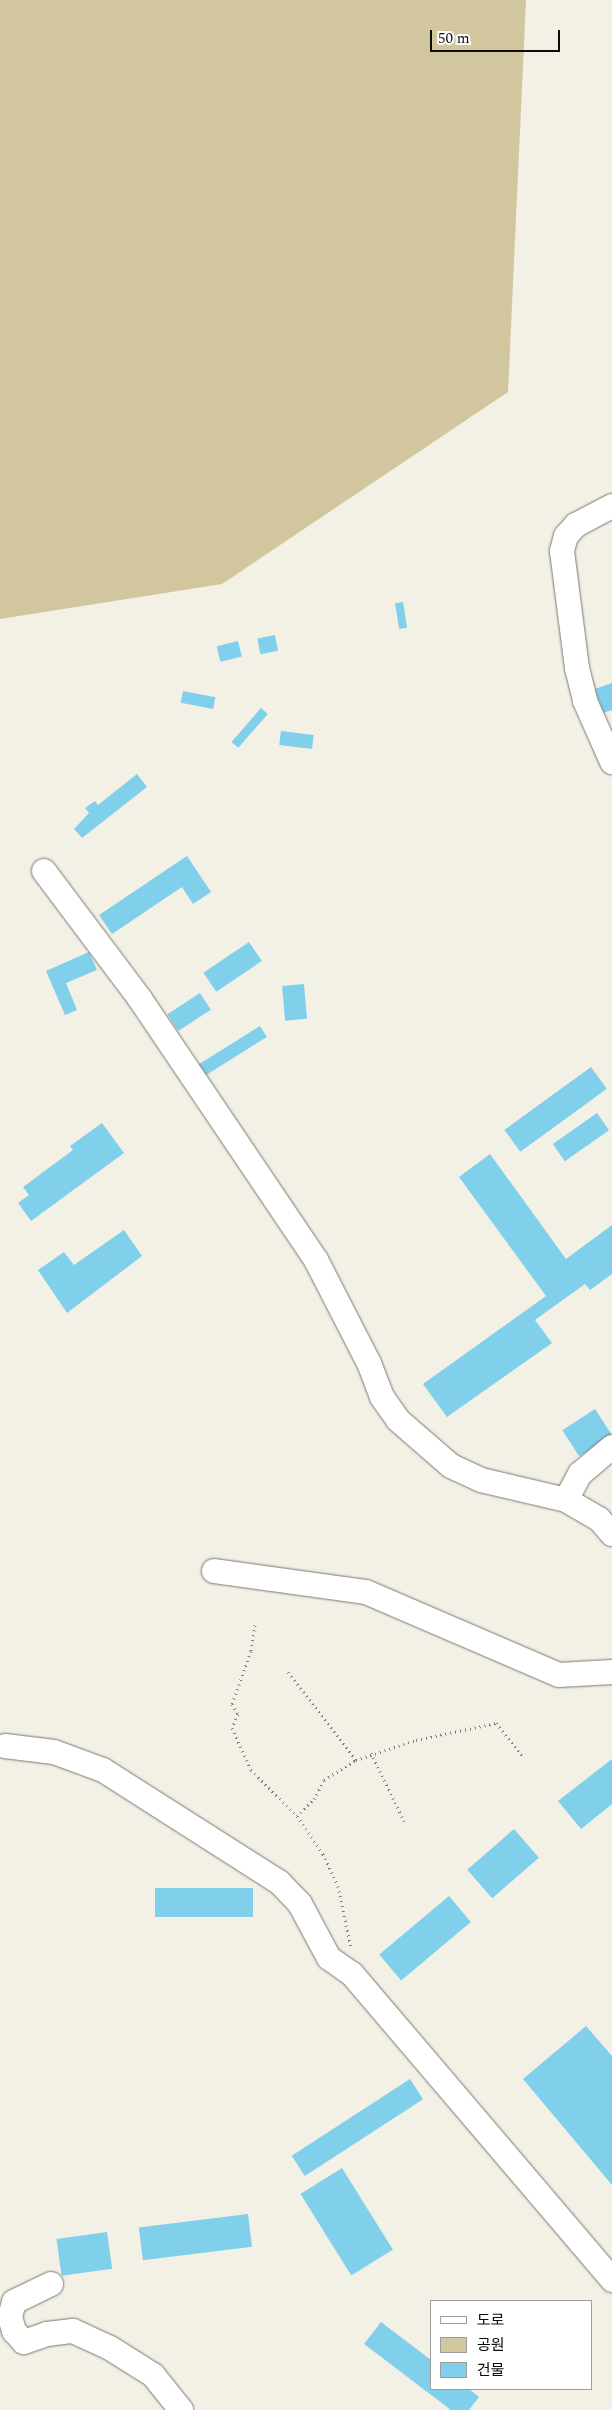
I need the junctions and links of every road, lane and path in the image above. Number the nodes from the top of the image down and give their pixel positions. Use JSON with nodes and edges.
{"nodes":[{"id":1,"x":612,"y":506,"type":"edge"},
{"id":2,"x":612,"y":762,"type":"edge"},
{"id":3,"x":44,"y":871,"type":"dead end"},
{"id":4,"x":612,"y":1447,"type":"edge"},
{"id":5,"x":566,"y":1500,"type":"junction"},
{"id":6,"x":612,"y":1534,"type":"edge"},
{"id":7,"x":214,"y":1571,"type":"dead end"},
{"id":8,"x":255,"y":1626,"type":"dead end"},
{"id":9,"x":288,"y":1672,"type":"dead end"},
{"id":10,"x":612,"y":1672,"type":"edge"},
{"id":11,"x":5,"y":1746,"type":"dead end"},
{"id":12,"x":371,"y":1753,"type":"junction"},
{"id":13,"x":523,"y":1757,"type":"dead end"},
{"id":14,"x":356,"y":1760,"type":"junction"},
{"id":15,"x":297,"y":1816,"type":"junction"},
{"id":16,"x":404,"y":1821,"type":"dead end"},
{"id":17,"x":352,"y":1974,"type":"junction"},
{"id":18,"x":611,"y":2276,"type":"edge"},
{"id":19,"x":51,"y":2284,"type":"dead end"},
{"id":20,"x":181,"y":2410,"type":"edge"}],
"edges":[{"from":1,"to":2,"type":"street"},
{"from":3,"to":5,"type":"street"},
{"from":4,"to":5,"type":"street"},
{"from":5,"to":6,"type":"street"},
{"from":7,"to":10,"type":"street"},
{"from":8,"to":15,"type":"path"},
{"from":9,"to":14,"type":"path"},
{"from":11,"to":17,"type":"street"},
{"from":12,"to":13,"type":"path"},
{"from":12,"to":14,"type":"path"},
{"from":12,"to":16,"type":"path"},
{"from":14,"to":15,"type":"path"},
{"from":15,"to":17,"type":"path"},
{"from":17,"to":18,"type":"street"},
{"from":19,"to":20,"type":"street"}]}
